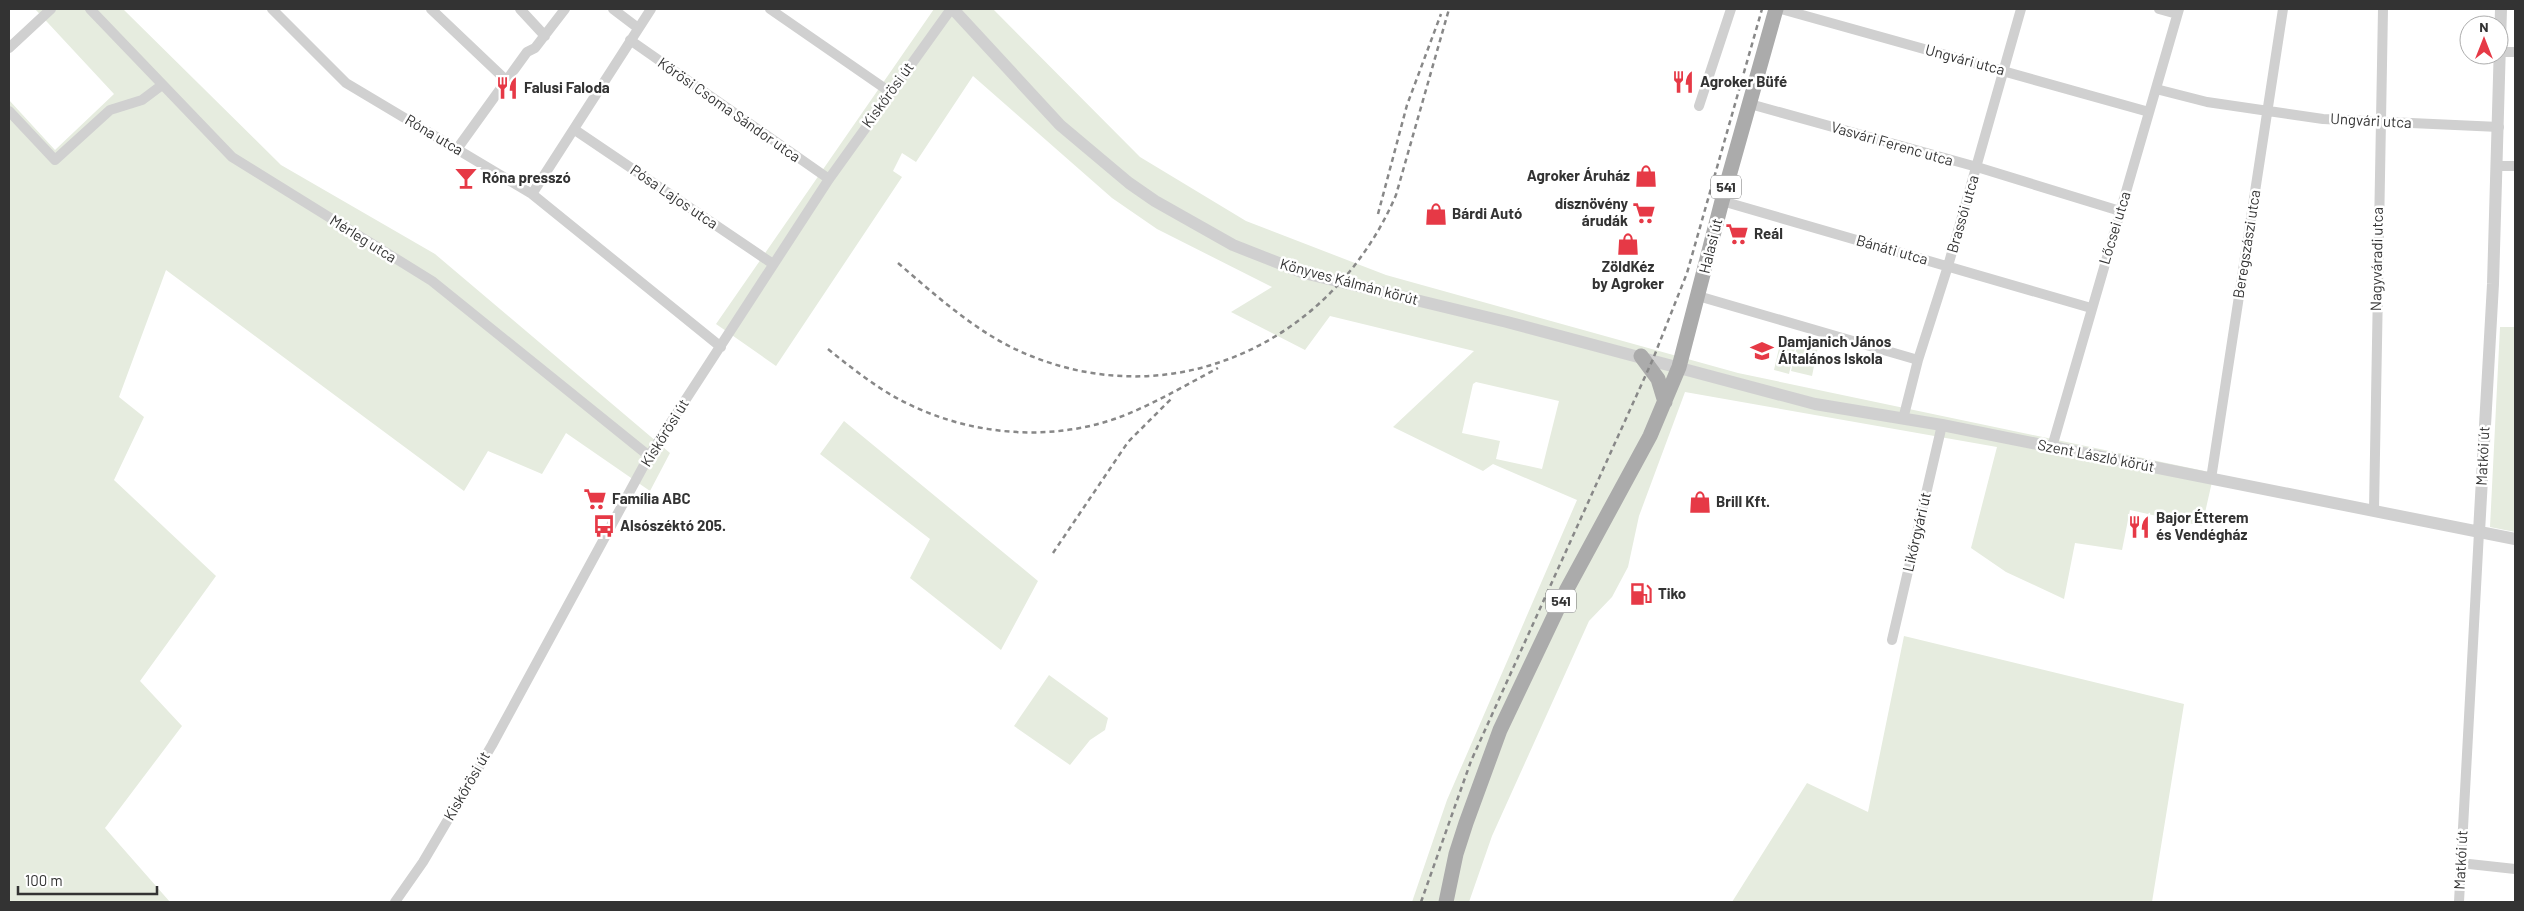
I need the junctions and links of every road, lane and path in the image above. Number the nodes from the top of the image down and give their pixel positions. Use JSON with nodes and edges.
{"nodes":[{"id":1,"x":51,"y":9,"type":"edge"},
{"id":2,"x":90,"y":9,"type":"edge"},
{"id":3,"x":272,"y":9,"type":"edge"},
{"id":4,"x":431,"y":9,"type":"edge"},
{"id":5,"x":520,"y":9,"type":"edge"},
{"id":6,"x":566,"y":9,"type":"edge"},
{"id":7,"x":613,"y":9,"type":"edge"},
{"id":8,"x":651,"y":9,"type":"edge"},
{"id":9,"x":770,"y":9,"type":"edge"},
{"id":10,"x":952,"y":9,"type":"edge"},
{"id":11,"x":1731,"y":9,"type":"edge"},
{"id":12,"x":1776,"y":9,"type":"edge"},
{"id":13,"x":1781,"y":9,"type":"edge"},
{"id":14,"x":2022,"y":9,"type":"edge"},
{"id":15,"x":2159,"y":9,"type":"edge"},
{"id":16,"x":2283,"y":9,"type":"edge"},
{"id":17,"x":2383,"y":9,"type":"edge"},
{"id":18,"x":2178,"y":11,"type":"edge"},
{"id":19,"x":638,"y":28,"type":"junction"},
{"id":20,"x":545,"y":36,"type":"junction"},
{"id":21,"x":630,"y":40,"type":"junction"},
{"id":22,"x":9,"y":48,"type":"edge"},
{"id":23,"x":2500,"y":65,"type":"edge"},
{"id":24,"x":2004,"y":71,"type":"junction"},
{"id":25,"x":507,"y":81,"type":"junction"},
{"id":26,"x":162,"y":85,"type":"junction"},
{"id":27,"x":2156,"y":89,"type":"junction"},
{"id":28,"x":890,"y":92,"type":"junction"},
{"id":29,"x":1750,"y":104,"type":"junction"},
{"id":30,"x":1699,"y":106,"type":"dead end"},
{"id":31,"x":9,"y":111,"type":"edge"},
{"id":32,"x":2149,"y":112,"type":"junction"},
{"id":33,"x":2267,"y":112,"type":"junction"},
{"id":34,"x":2379,"y":121,"type":"junction"},
{"id":35,"x":2499,"y":126,"type":"junction"},
{"id":36,"x":575,"y":130,"type":"junction"},
{"id":37,"x":457,"y":149,"type":"junction"},
{"id":38,"x":2497,"y":166,"type":"junction"},
{"id":39,"x":2515,"y":166,"type":"edge"},
{"id":40,"x":1977,"y":167,"type":"junction"},
{"id":41,"x":829,"y":179,"type":"junction"},
{"id":42,"x":532,"y":194,"type":"junction"},
{"id":43,"x":1722,"y":200,"type":"junction"},
{"id":44,"x":2120,"y":211,"type":"junction"},
{"id":45,"x":774,"y":264,"type":"junction"},
{"id":46,"x":1948,"y":266,"type":"junction"},
{"id":47,"x":1698,"y":296,"type":"junction"},
{"id":48,"x":2091,"y":308,"type":"junction"},
{"id":49,"x":720,"y":347,"type":"junction"},
{"id":50,"x":1642,"y":356,"type":"junction"},
{"id":51,"x":1918,"y":360,"type":"junction"},
{"id":52,"x":1679,"y":366,"type":"junction"},
{"id":53,"x":1665,"y":402,"type":"junction"},
{"id":54,"x":1903,"y":419,"type":"junction"},
{"id":55,"x":1942,"y":425,"type":"junction"},
{"id":56,"x":2052,"y":447,"type":"junction"},
{"id":57,"x":650,"y":456,"type":"junction"},
{"id":58,"x":2211,"y":479,"type":"junction"},
{"id":59,"x":2374,"y":510,"type":"junction"},
{"id":60,"x":2478,"y":532,"type":"junction"},
{"id":61,"x":2515,"y":539,"type":"edge"},
{"id":62,"x":1892,"y":640,"type":"dead end"},
{"id":63,"x":2460,"y":863,"type":"junction"},
{"id":64,"x":2515,"y":869,"type":"edge"},
{"id":65,"x":395,"y":902,"type":"edge"},
{"id":66,"x":1446,"y":902,"type":"edge"},
{"id":67,"x":2459,"y":902,"type":"edge"}],
"edges":[{"from":1,"to":22,"type":"street"},
{"from":2,"to":26,"type":"street","name":"Mérleg utca"},
{"from":3,"to":37,"type":"street","name":"Róna utca"},
{"from":4,"to":25,"type":"street"},
{"from":5,"to":20,"type":"street"},
{"from":6,"to":20,"type":"street"},
{"from":7,"to":19,"type":"street"},
{"from":8,"to":19,"type":"street"},
{"from":9,"to":28,"type":"street"},
{"from":10,"to":28,"type":"street","name":"Kiskőrösi út"},
{"from":10,"to":50,"type":"street","name":"Könyves Kálmán körút"},
{"from":11,"to":30,"type":"street"},
{"from":12,"to":29,"type":"main road","name":"Halasi út","number":"541"},
{"from":13,"to":24,"type":"street","name":"Ungvári utca"},
{"from":14,"to":24,"type":"street","name":"Brassói utca"},
{"from":15,"to":18,"type":"street"},
{"from":16,"to":33,"type":"street","name":"Beregszászi utca"},
{"from":17,"to":34,"type":"street","name":"Nagyváradi utca"},
{"from":18,"to":27,"type":"street","name":"Lőcsei utca"},
{"from":19,"to":21,"type":"street"},
{"from":20,"to":25,"type":"street"},
{"from":21,"to":36,"type":"street"},
{"from":21,"to":41,"type":"street","name":"Kőrösi Csoma Sándor utca"},
{"from":23,"to":35,"type":"street","name":"Matkói út"},
{"from":24,"to":32,"type":"street","name":"Ungvári utca"},
{"from":24,"to":40,"type":"street","name":"Brassói utca"},
{"from":25,"to":37,"type":"street"},
{"from":26,"to":31,"type":"street"},
{"from":26,"to":57,"type":"street","name":"Mérleg utca"},
{"from":27,"to":32,"type":"street","name":"Lőcsei utca"},
{"from":27,"to":33,"type":"street","name":"Ungvári utca"},
{"from":28,"to":41,"type":"street","name":"Kiskőrösi út"},
{"from":29,"to":40,"type":"street","name":"Vasvári Ferenc utca"},
{"from":29,"to":43,"type":"main road","name":"Halasi út","number":"541"},
{"from":32,"to":44,"type":"street","name":"Lőcsei utca"},
{"from":33,"to":34,"type":"street","name":"Ungvári utca"},
{"from":33,"to":58,"type":"street","name":"Beregszászi utca"},
{"from":34,"to":35,"type":"street","name":"Ungvári utca"},
{"from":34,"to":59,"type":"street","name":"Nagyváradi utca"},
{"from":35,"to":38,"type":"street","name":"Matkói út"},
{"from":36,"to":42,"type":"street"},
{"from":36,"to":45,"type":"street","name":"Pósa Lajos utca"},
{"from":37,"to":42,"type":"street","name":"Róna utca"},
{"from":38,"to":39,"type":"street"},
{"from":38,"to":60,"type":"street","name":"Matkói út"},
{"from":40,"to":44,"type":"street","name":"Vasvári Ferenc utca"},
{"from":40,"to":46,"type":"street","name":"Brassói utca"},
{"from":41,"to":45,"type":"street","name":"Kiskőrösi út"},
{"from":42,"to":49,"type":"street","name":"Róna utca"},
{"from":43,"to":46,"type":"street","name":"Bánáti utca"},
{"from":43,"to":47,"type":"main road","name":"Halasi út","number":"541"},
{"from":44,"to":48,"type":"street","name":"Lőcsei utca"},
{"from":45,"to":49,"type":"street","name":"Kiskőrösi út"},
{"from":46,"to":48,"type":"street","name":"Bánáti utca"},
{"from":46,"to":51,"type":"street","name":"Brassói utca"},
{"from":47,"to":51,"type":"street"},
{"from":47,"to":52,"type":"main road","name":"Halasi út","number":"541"},
{"from":48,"to":56,"type":"street","name":"Lőcsei utca"},
{"from":49,"to":57,"type":"street","name":"Kiskőrösi út"},
{"from":50,"to":52,"type":"street","name":"Könyves Kálmán körút"},
{"from":50,"to":53,"type":"main road"},
{"from":51,"to":54,"type":"street","name":"Brassói utca"},
{"from":52,"to":53,"type":"main road","name":"Halasi út","number":"541"},
{"from":52,"to":54,"type":"street","name":"Szent László körút"},
{"from":53,"to":66,"type":"main road","name":"Halasi út","number":"541"},
{"from":54,"to":55,"type":"street","name":"Szent László körút"},
{"from":55,"to":56,"type":"street","name":"Szent László körút"},
{"from":55,"to":62,"type":"street","name":"Likőrgyári út"},
{"from":56,"to":58,"type":"street","name":"Szent László körút"},
{"from":57,"to":65,"type":"street","name":"Kiskőrösi út"},
{"from":58,"to":59,"type":"street","name":"Szent László körút"},
{"from":59,"to":60,"type":"street","name":"Szent László körút"},
{"from":60,"to":61,"type":"street","name":"Szent László körút"},
{"from":60,"to":63,"type":"street","name":"Matkói út"},
{"from":63,"to":64,"type":"street"},
{"from":63,"to":67,"type":"street","name":"Matkói út"}]}
